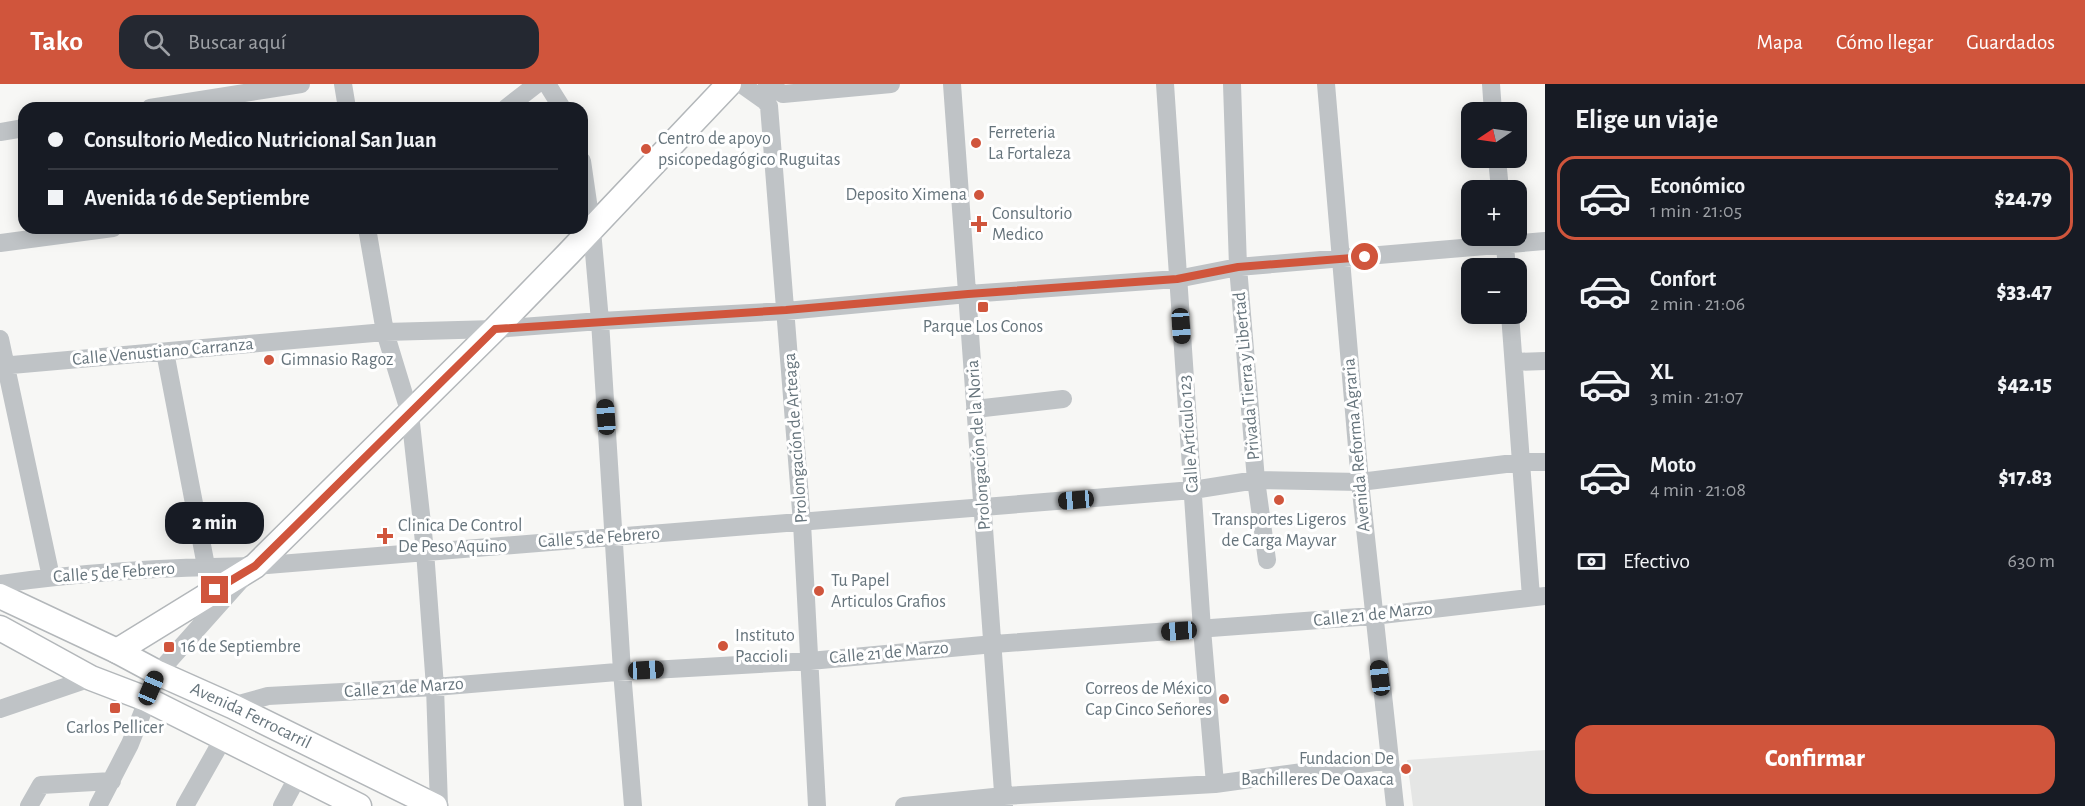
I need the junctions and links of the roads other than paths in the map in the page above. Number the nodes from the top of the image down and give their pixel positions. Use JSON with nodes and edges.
{"nodes":[{"id":1,"x":301,"y":84,"type":"edge"},
{"id":2,"x":343,"y":84,"type":"edge"},
{"id":3,"x":537,"y":84,"type":"edge"},
{"id":4,"x":547,"y":84,"type":"edge"},
{"id":5,"x":729,"y":84,"type":"edge"},
{"id":6,"x":741,"y":84,"type":"edge"},
{"id":7,"x":767,"y":84,"type":"edge"},
{"id":8,"x":891,"y":84,"type":"edge"},
{"id":9,"x":952,"y":84,"type":"edge"},
{"id":10,"x":1165,"y":84,"type":"edge"},
{"id":11,"x":1232,"y":84,"type":"edge"},
{"id":12,"x":1326,"y":84,"type":"edge"},
{"id":13,"x":1491,"y":84,"type":"edge"},
{"id":14,"x":188,"y":102,"type":"edge"},
{"id":15,"x":346,"y":102,"type":"edge"},
{"id":16,"x":514,"y":102,"type":"edge"},
{"id":17,"x":558,"y":102,"type":"edge"},
{"id":18,"x":1492,"y":102,"type":"edge"},
{"id":19,"x":18,"y":129,"type":"edge"},
{"id":20,"x":0,"y":132,"type":"edge"},
{"id":21,"x":588,"y":202,"type":"edge"},
{"id":22,"x":592,"y":230,"type":"junction"},
{"id":23,"x":68,"y":234,"type":"edge"},
{"id":24,"x":369,"y":234,"type":"edge"},
{"id":25,"x":1527,"y":240,"type":"edge"},
{"id":26,"x":1545,"y":241,"type":"edge"},
{"id":27,"x":0,"y":243,"type":"edge"},
{"id":28,"x":1461,"y":244,"type":"edge"},
{"id":29,"x":1341,"y":259,"type":"junction"},
{"id":30,"x":1238,"y":267,"type":"junction"},
{"id":31,"x":1177,"y":279,"type":"junction"},
{"id":32,"x":968,"y":294,"type":"junction"},
{"id":33,"x":786,"y":310,"type":"junction"},
{"id":34,"x":600,"y":321,"type":"junction"},
{"id":35,"x":1511,"y":324,"type":"edge"},
{"id":36,"x":495,"y":329,"type":"junction"},
{"id":37,"x":385,"y":332,"type":"junction"},
{"id":38,"x":0,"y":339,"type":"edge"},
{"id":39,"x":165,"y":352,"type":"junction"},
{"id":40,"x":1545,"y":361,"type":"edge"},
{"id":41,"x":1514,"y":362,"type":"junction"},
{"id":42,"x":3,"y":365,"type":"edge"},
{"id":43,"x":1063,"y":399,"type":"dead end"},
{"id":44,"x":975,"y":409,"type":"junction"},
{"id":45,"x":410,"y":414,"type":"junction"},
{"id":46,"x":1522,"y":462,"type":"junction"},
{"id":47,"x":1545,"y":462,"type":"edge"},
{"id":48,"x":1256,"y":480,"type":"junction"},
{"id":49,"x":1360,"y":482,"type":"junction"},
{"id":50,"x":1193,"y":490,"type":"junction"},
{"id":51,"x":982,"y":508,"type":"junction"},
{"id":52,"x":802,"y":523,"type":"junction"},
{"id":53,"x":614,"y":536,"type":"junction"},
{"id":54,"x":425,"y":551,"type":"junction"},
{"id":55,"x":1267,"y":560,"type":"dead end"},
{"id":56,"x":207,"y":566,"type":"junction"},
{"id":57,"x":255,"y":566,"type":"junction"},
{"id":58,"x":51,"y":577,"type":"junction"},
{"id":59,"x":0,"y":584,"type":"edge"},
{"id":60,"x":0,"y":596,"type":"edge"},
{"id":61,"x":1538,"y":597,"type":"edge"},
{"id":62,"x":1373,"y":616,"type":"junction"},
{"id":63,"x":0,"y":628,"type":"edge"},
{"id":64,"x":1202,"y":629,"type":"junction"},
{"id":65,"x":994,"y":644,"type":"junction"},
{"id":66,"x":117,"y":651,"type":"junction"},
{"id":67,"x":810,"y":661,"type":"junction"},
{"id":68,"x":622,"y":671,"type":"junction"},
{"id":69,"x":158,"y":673,"type":"junction"},
{"id":70,"x":91,"y":678,"type":"junction"},
{"id":71,"x":435,"y":687,"type":"junction"},
{"id":72,"x":146,"y":699,"type":"junction"},
{"id":73,"x":232,"y":706,"type":"junction"},
{"id":74,"x":0,"y":709,"type":"edge"},
{"id":75,"x":224,"y":737,"type":"junction"},
{"id":76,"x":1390,"y":760,"type":"junction"},
{"id":77,"x":298,"y":776,"type":"junction"},
{"id":78,"x":112,"y":781,"type":"junction"},
{"id":79,"x":1215,"y":784,"type":"junction"},
{"id":80,"x":1004,"y":801,"type":"edge"},
{"id":81,"x":343,"y":802,"type":"edge"},
{"id":82,"x":29,"y":806,"type":"edge"},
{"id":83,"x":98,"y":806,"type":"edge"},
{"id":84,"x":185,"y":806,"type":"edge"},
{"id":85,"x":282,"y":806,"type":"edge"},
{"id":86,"x":437,"y":806,"type":"edge"},
{"id":87,"x":633,"y":806,"type":"edge"},
{"id":88,"x":817,"y":806,"type":"edge"},
{"id":89,"x":904,"y":806,"type":"edge"},
{"id":90,"x":1395,"y":806,"type":"edge"}],
"edges":[{"from":1,"to":14,"type":"street"},
{"from":2,"to":15,"type":"street"},
{"from":3,"to":16,"type":"street"},
{"from":4,"to":17,"type":"street"},
{"from":5,"to":22,"type":"main road"},
{"from":6,"to":33,"type":"street","name":"Prolongación de Arteaga"},
{"from":7,"to":8,"type":"street"},
{"from":9,"to":32,"type":"street","name":"Prolongación de la Noria"},
{"from":10,"to":31,"type":"street","name":"Calle Artículo 123"},
{"from":11,"to":30,"type":"street","name":"Privada Tierra y Libertad"},
{"from":12,"to":29,"type":"street","name":"Avenida Reforma Agraria"},
{"from":13,"to":18,"type":"street"},
{"from":19,"to":20,"type":"street"},
{"from":21,"to":22,"type":"street"},
{"from":22,"to":34,"type":"street"},
{"from":22,"to":36,"type":"main road"},
{"from":23,"to":27,"type":"street"},
{"from":24,"to":37,"type":"street"},
{"from":25,"to":26,"type":"street","name":"Calle Venustiano Carranza"},
{"from":28,"to":29,"type":"street","name":"Calle Venustiano Carranza"},
{"from":29,"to":30,"type":"street","name":"Calle Venustiano Carranza"},
{"from":29,"to":49,"type":"street","name":"Avenida Reforma Agraria"},
{"from":30,"to":31,"type":"street","name":"Calle Venustiano Carranza"},
{"from":30,"to":48,"type":"street","name":"Privada Tierra y Libertad"},
{"from":31,"to":32,"type":"street","name":"Calle Venustiano Carranza"},
{"from":31,"to":50,"type":"street","name":"Calle Artículo 123"},
{"from":32,"to":33,"type":"street","name":"Calle Venustiano Carranza"},
{"from":32,"to":44,"type":"street","name":"Prolongación de la Noria"},
{"from":33,"to":34,"type":"street","name":"Calle Venustiano Carranza"},
{"from":33,"to":52,"type":"street","name":"Prolongación de Arteaga"},
{"from":34,"to":36,"type":"street","name":"Calle Venustiano Carranza"},
{"from":34,"to":53,"type":"street"},
{"from":35,"to":41,"type":"street"},
{"from":36,"to":37,"type":"street","name":"Calle Venustiano Carranza"},
{"from":36,"to":45,"type":"main road"},
{"from":37,"to":39,"type":"street","name":"Calle Venustiano Carranza"},
{"from":37,"to":45,"type":"street"},
{"from":38,"to":42,"type":"street"},
{"from":39,"to":42,"type":"street","name":"Calle Venustiano Carranza"},
{"from":39,"to":56,"type":"street"},
{"from":40,"to":41,"type":"street"},
{"from":41,"to":46,"type":"street"},
{"from":42,"to":58,"type":"street"},
{"from":43,"to":44,"type":"street"},
{"from":44,"to":51,"type":"street","name":"Prolongación de la Noria"},
{"from":45,"to":54,"type":"street"},
{"from":45,"to":57,"type":"main road"},
{"from":46,"to":47,"type":"street","name":"Calle 5 de Febrero"},
{"from":46,"to":49,"type":"street","name":"Calle 5 de Febrero"},
{"from":46,"to":61,"type":"street"},
{"from":48,"to":49,"type":"street","name":"Calle 5 de Febrero"},
{"from":48,"to":50,"type":"street","name":"Calle 5 de Febrero"},
{"from":48,"to":55,"type":"street","name":"Privada Tierra y Libertad"},
{"from":49,"to":62,"type":"street","name":"Avenida Reforma Agraria"},
{"from":50,"to":51,"type":"street","name":"Calle 5 de Febrero"},
{"from":50,"to":64,"type":"street","name":"Calle Artículo 123"},
{"from":51,"to":52,"type":"street","name":"Calle 5 de Febrero"},
{"from":51,"to":65,"type":"street","name":"Prolongación de la Noria"},
{"from":52,"to":53,"type":"street","name":"Calle 5 de Febrero"},
{"from":52,"to":67,"type":"street","name":"Prolongación de Arteaga"},
{"from":53,"to":54,"type":"street","name":"Calle 5 de Febrero"},
{"from":53,"to":68,"type":"street"},
{"from":54,"to":57,"type":"street","name":"Calle 5 de Febrero"},
{"from":54,"to":71,"type":"street"},
{"from":56,"to":57,"type":"street","name":"Calle 5 de Febrero"},
{"from":56,"to":58,"type":"street","name":"Calle 5 de Febrero"},
{"from":57,"to":66,"type":"main road"},
{"from":57,"to":69,"type":"street"},
{"from":58,"to":59,"type":"street","name":"Calle 5 de Febrero"},
{"from":60,"to":66,"type":"main road","name":"Avenida Ferrocarril"},
{"from":61,"to":62,"type":"street","name":"Calle 21 de Marzo"},
{"from":62,"to":64,"type":"street","name":"Calle 21 de Marzo"},
{"from":62,"to":76,"type":"street","name":"Avenida Reforma Agraria"},
{"from":63,"to":70,"type":"main road","name":"Avenida Ferrocarril"},
{"from":64,"to":65,"type":"street","name":"Calle 21 de Marzo"},
{"from":64,"to":79,"type":"street","name":"Calle Artículo 123"},
{"from":65,"to":67,"type":"street","name":"Calle 21 de Marzo"},
{"from":65,"to":80,"type":"street","name":"Prolongación de la Noria"},
{"from":66,"to":69,"type":"main road","name":"Avenida Ferrocarril"},
{"from":67,"to":68,"type":"street","name":"Calle 21 de Marzo"},
{"from":67,"to":88,"type":"street","name":"Prolongación de Arteaga"},
{"from":68,"to":71,"type":"street","name":"Calle 21 de Marzo"},
{"from":68,"to":87,"type":"street"},
{"from":69,"to":72,"type":"street"},
{"from":69,"to":73,"type":"main road","name":"Avenida Ferrocarril"},
{"from":70,"to":72,"type":"main road","name":"Avenida Ferrocarril"},
{"from":70,"to":74,"type":"street"},
{"from":71,"to":73,"type":"street","name":"Calle 21 de Marzo"},
{"from":71,"to":86,"type":"street"},
{"from":72,"to":75,"type":"main road","name":"Avenida Ferrocarril"},
{"from":72,"to":78,"type":"street"},
{"from":73,"to":86,"type":"main road","name":"Avenida Ferrocarril"},
{"from":75,"to":77,"type":"main road","name":"Avenida Ferrocarril"},
{"from":75,"to":84,"type":"street"},
{"from":76,"to":79,"type":"street"},
{"from":76,"to":90,"type":"street","name":"Avenida Reforma Agraria"},
{"from":77,"to":81,"type":"main road","name":"Avenida Ferrocarril"},
{"from":77,"to":85,"type":"street"},
{"from":78,"to":82,"type":"street"},
{"from":78,"to":83,"type":"street"},
{"from":79,"to":80,"type":"street"},
{"from":80,"to":89,"type":"street"}]}
